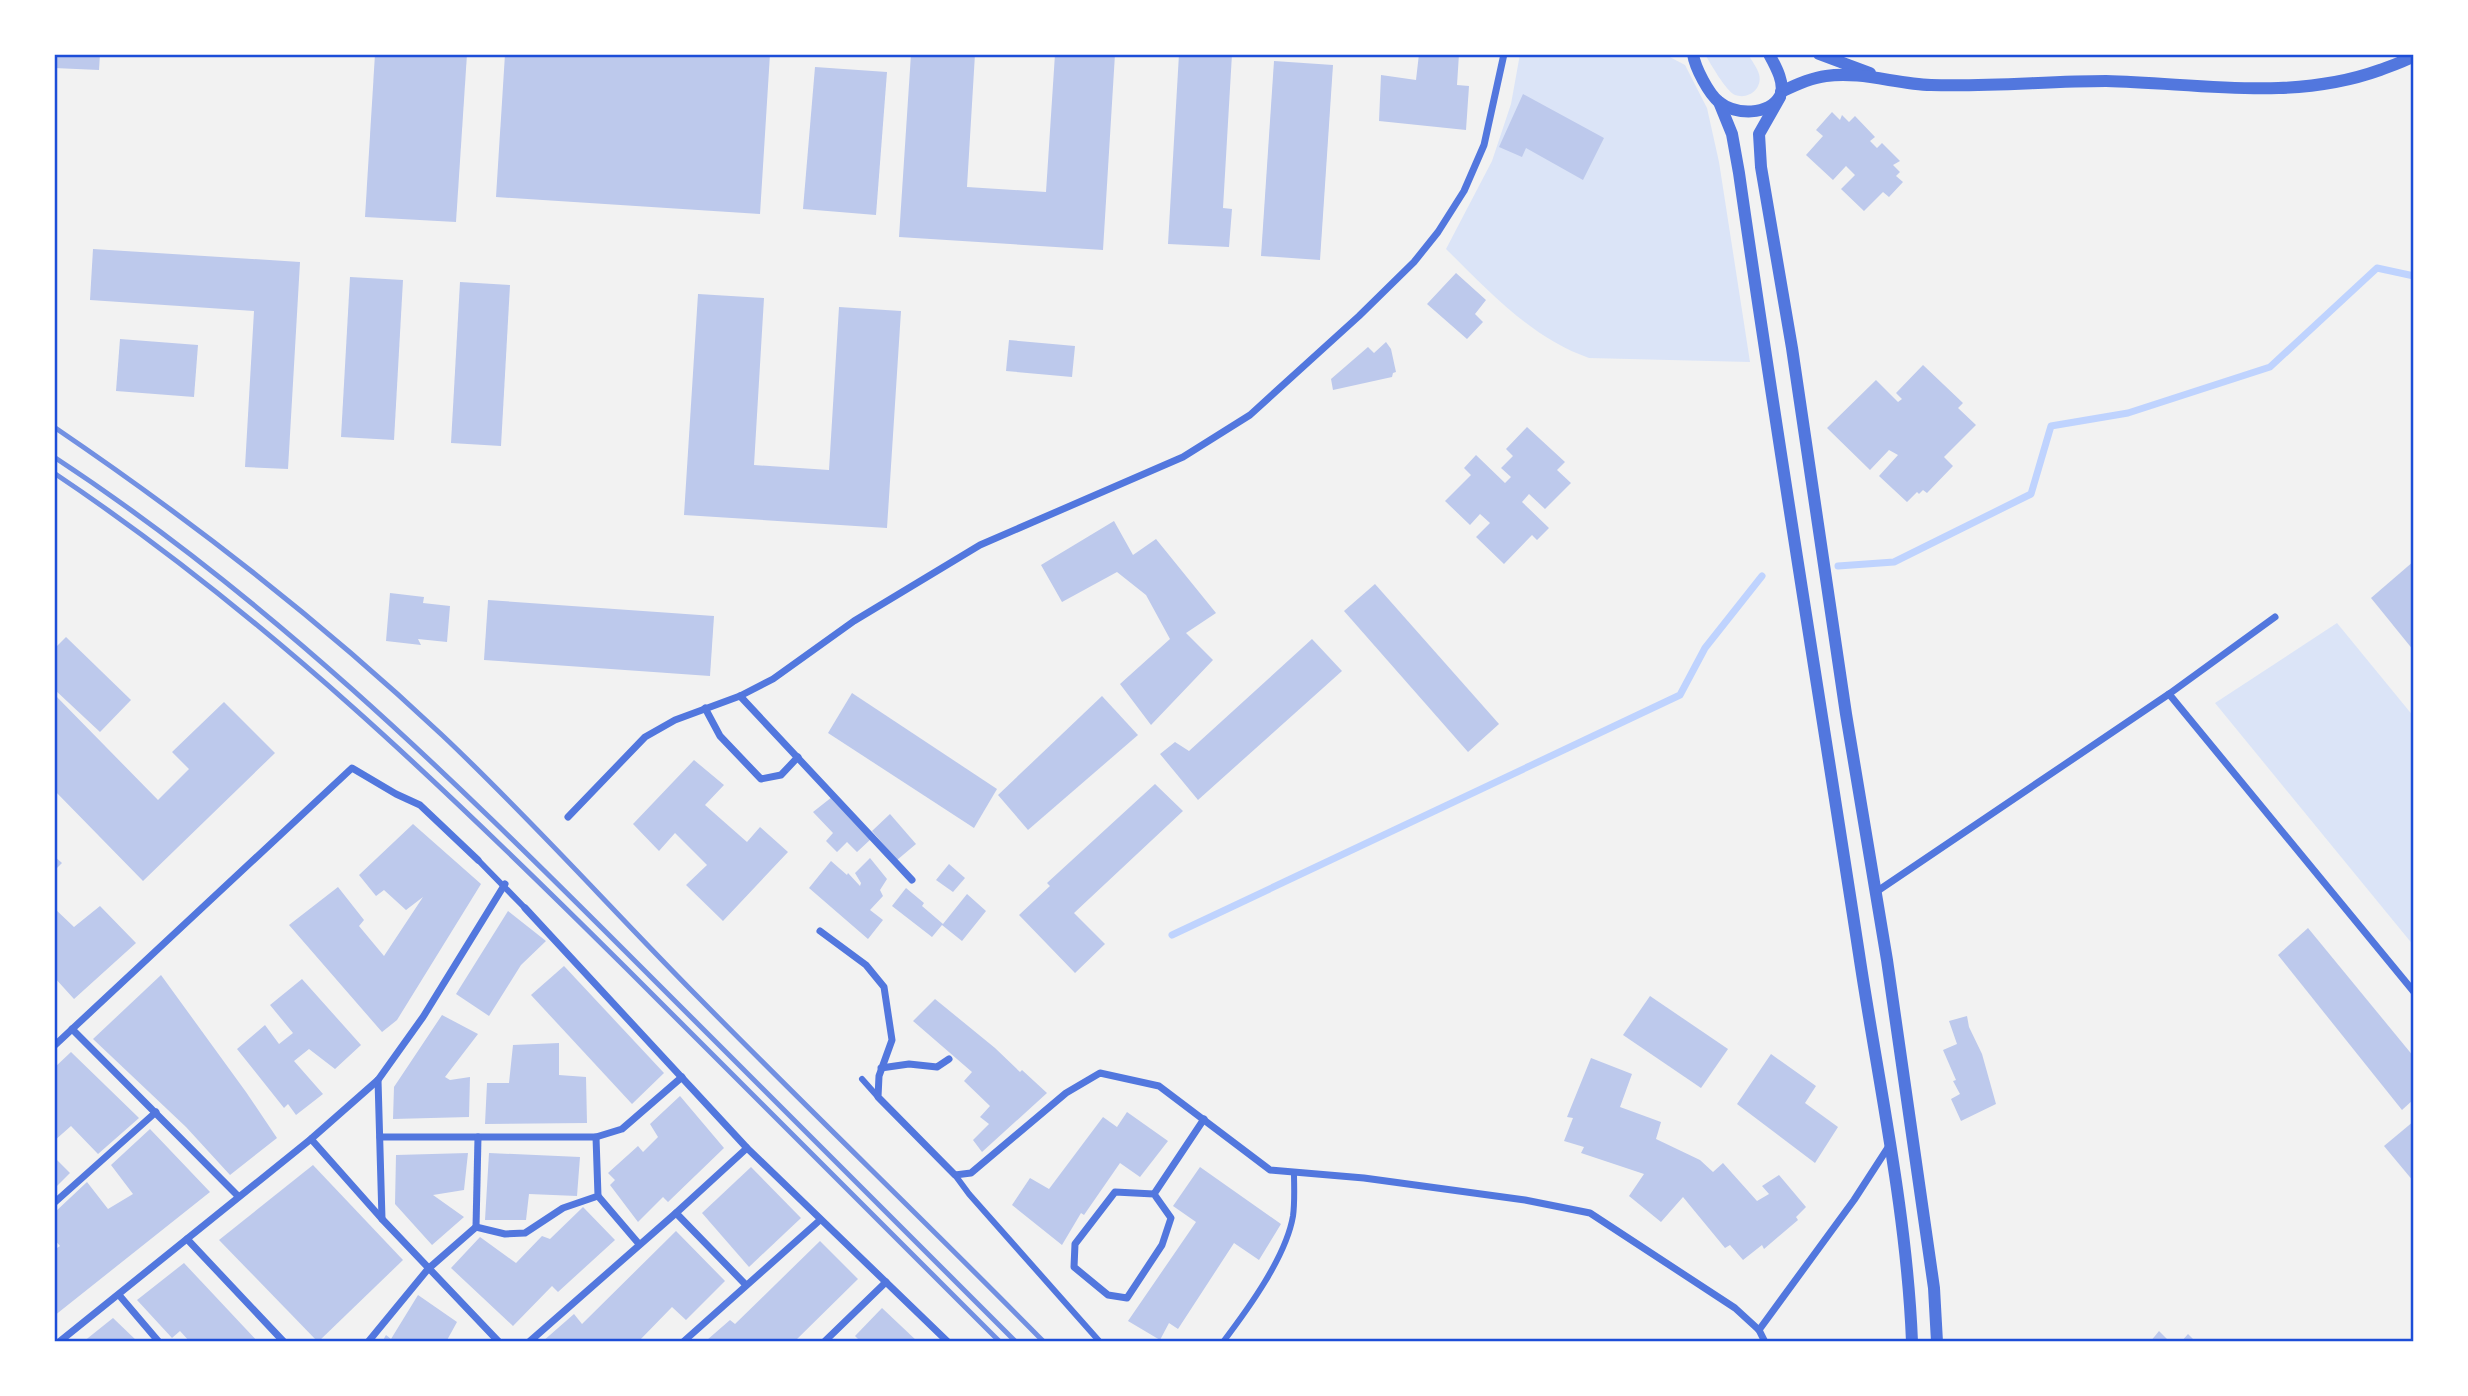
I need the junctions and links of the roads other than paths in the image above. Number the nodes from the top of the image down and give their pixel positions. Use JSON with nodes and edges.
{"nodes":[{"id":1,"x":1504,"y":54,"type":"edge"},
{"id":2,"x":1769,"y":54,"type":"edge"},
{"id":3,"x":1819,"y":54,"type":"edge"},
{"id":4,"x":2414,"y":56,"type":"edge"},
{"id":5,"x":1690,"y":57,"type":"edge"},
{"id":6,"x":1890,"y":80,"type":"junction"},
{"id":7,"x":1780,"y":94,"type":"junction"},
{"id":8,"x":1719,"y":102,"type":"junction"},
{"id":9,"x":2275,"y":617,"type":"dead end"},
{"id":10,"x":2169,"y":694,"type":"junction"},
{"id":11,"x":740,"y":696,"type":"junction"},
{"id":12,"x":705,"y":708,"type":"junction"},
{"id":13,"x":798,"y":757,"type":"junction"},
{"id":14,"x":568,"y":817,"type":"dead end"},
{"id":15,"x":478,"y":860,"type":"joint"},
{"id":16,"x":912,"y":880,"type":"dead end"},
{"id":17,"x":505,"y":884,"type":"junction"},
{"id":18,"x":1876,"y":892,"type":"junction"},
{"id":19,"x":525,"y":908,"type":"joint"},
{"id":20,"x":820,"y":931,"type":"dead end"},
{"id":21,"x":2414,"y":992,"type":"edge"},
{"id":22,"x":72,"y":1029,"type":"junction"},
{"id":23,"x":54,"y":1046,"type":"edge"},
{"id":24,"x":949,"y":1059,"type":"dead end"},
{"id":25,"x":881,"y":1069,"type":"junction"},
{"id":26,"x":682,"y":1077,"type":"junction"},
{"id":27,"x":862,"y":1079,"type":"dead end"},
{"id":28,"x":378,"y":1080,"type":"junction"},
{"id":29,"x":878,"y":1097,"type":"junction"},
{"id":30,"x":156,"y":1112,"type":"junction"},
{"id":31,"x":1204,"y":1119,"type":"junction"},
{"id":32,"x":380,"y":1136,"type":"junction"},
{"id":33,"x":478,"y":1137,"type":"junction"},
{"id":34,"x":596,"y":1137,"type":"junction"},
{"id":35,"x":311,"y":1139,"type":"junction"},
{"id":36,"x":1889,"y":1146,"type":"junction"},
{"id":37,"x":747,"y":1148,"type":"junction"},
{"id":38,"x":1294,"y":1172,"type":"junction"},
{"id":39,"x":955,"y":1175,"type":"junction"},
{"id":40,"x":1154,"y":1194,"type":"junction"},
{"id":41,"x":238,"y":1196,"type":"junction"},
{"id":42,"x":598,"y":1196,"type":"junction"},
{"id":43,"x":54,"y":1203,"type":"edge"},
{"id":44,"x":676,"y":1213,"type":"junction"},
{"id":45,"x":382,"y":1219,"type":"junction"},
{"id":46,"x":820,"y":1220,"type":"junction"},
{"id":47,"x":476,"y":1227,"type":"junction"},
{"id":48,"x":187,"y":1239,"type":"junction"},
{"id":49,"x":639,"y":1244,"type":"junction"},
{"id":50,"x":428,"y":1269,"type":"junction"},
{"id":51,"x":886,"y":1282,"type":"junction"},
{"id":52,"x":745,"y":1284,"type":"junction"},
{"id":53,"x":119,"y":1295,"type":"junction"},
{"id":54,"x":1759,"y":1330,"type":"junction"},
{"id":55,"x":59,"y":1342,"type":"edge"},
{"id":56,"x":159,"y":1342,"type":"edge"},
{"id":57,"x":284,"y":1342,"type":"edge"},
{"id":58,"x":368,"y":1342,"type":"edge"},
{"id":59,"x":499,"y":1342,"type":"edge"},
{"id":60,"x":529,"y":1342,"type":"edge"},
{"id":61,"x":683,"y":1342,"type":"edge"},
{"id":62,"x":824,"y":1342,"type":"edge"},
{"id":63,"x":948,"y":1342,"type":"edge"},
{"id":64,"x":1100,"y":1342,"type":"edge"},
{"id":65,"x":1223,"y":1342,"type":"edge"},
{"id":66,"x":1765,"y":1342,"type":"edge"},
{"id":67,"x":1912,"y":1342,"type":"edge"},
{"id":68,"x":1937,"y":1342,"type":"edge"}],
"edges":[{"from":1,"to":11,"type":"street"},
{"from":2,"to":7,"type":"street"},
{"from":3,"to":6,"type":"street"},
{"from":4,"to":6,"type":"street"},
{"from":5,"to":8,"type":"street"},
{"from":6,"to":7,"type":"street"},
{"from":7,"to":8,"type":"street"},
{"from":7,"to":18,"type":"street"},
{"from":8,"to":36,"type":"street"},
{"from":9,"to":10,"type":"street"},
{"from":10,"to":18,"type":"street"},
{"from":10,"to":21,"type":"street"},
{"from":11,"to":12,"type":"street"},
{"from":11,"to":13,"type":"street"},
{"from":12,"to":13,"type":"street"},
{"from":12,"to":14,"type":"street"},
{"from":13,"to":16,"type":"street"},
{"from":15,"to":17,"type":"street"},
{"from":15,"to":22,"type":"street"},
{"from":17,"to":19,"type":"street"},
{"from":17,"to":28,"type":"street"},
{"from":18,"to":68,"type":"street"},
{"from":19,"to":26,"type":"street"},
{"from":20,"to":25,"type":"street"},
{"from":22,"to":23,"type":"street"},
{"from":22,"to":30,"type":"street"},
{"from":24,"to":25,"type":"street"},
{"from":25,"to":29,"type":"street"},
{"from":26,"to":34,"type":"street"},
{"from":26,"to":37,"type":"street"},
{"from":27,"to":29,"type":"street"},
{"from":28,"to":32,"type":"street"},
{"from":28,"to":35,"type":"street"},
{"from":29,"to":39,"type":"street"},
{"from":30,"to":41,"type":"street"},
{"from":30,"to":43,"type":"street"},
{"from":31,"to":38,"type":"street"},
{"from":31,"to":39,"type":"street"},
{"from":31,"to":40,"type":"street"},
{"from":32,"to":33,"type":"street"},
{"from":32,"to":45,"type":"street"},
{"from":33,"to":34,"type":"street"},
{"from":33,"to":47,"type":"street"},
{"from":34,"to":42,"type":"street"},
{"from":35,"to":41,"type":"street"},
{"from":35,"to":45,"type":"street"},
{"from":36,"to":54,"type":"street"},
{"from":36,"to":67,"type":"street"},
{"from":37,"to":44,"type":"street"},
{"from":37,"to":46,"type":"street"},
{"from":38,"to":54,"type":"street"},
{"from":38,"to":65,"type":"street"},
{"from":39,"to":64,"type":"street"},
{"from":40,"to":40,"type":"street"},
{"from":41,"to":48,"type":"street"},
{"from":42,"to":47,"type":"street"},
{"from":42,"to":49,"type":"street"},
{"from":44,"to":49,"type":"street"},
{"from":44,"to":52,"type":"street"},
{"from":45,"to":50,"type":"street"},
{"from":46,"to":51,"type":"street"},
{"from":46,"to":52,"type":"street"},
{"from":47,"to":50,"type":"street"},
{"from":48,"to":53,"type":"street"},
{"from":48,"to":57,"type":"street"},
{"from":49,"to":60,"type":"street"},
{"from":50,"to":58,"type":"street"},
{"from":50,"to":59,"type":"street"},
{"from":51,"to":62,"type":"street"},
{"from":51,"to":63,"type":"street"},
{"from":52,"to":61,"type":"street"},
{"from":53,"to":55,"type":"street"},
{"from":53,"to":56,"type":"street"},
{"from":54,"to":66,"type":"street"}]}
